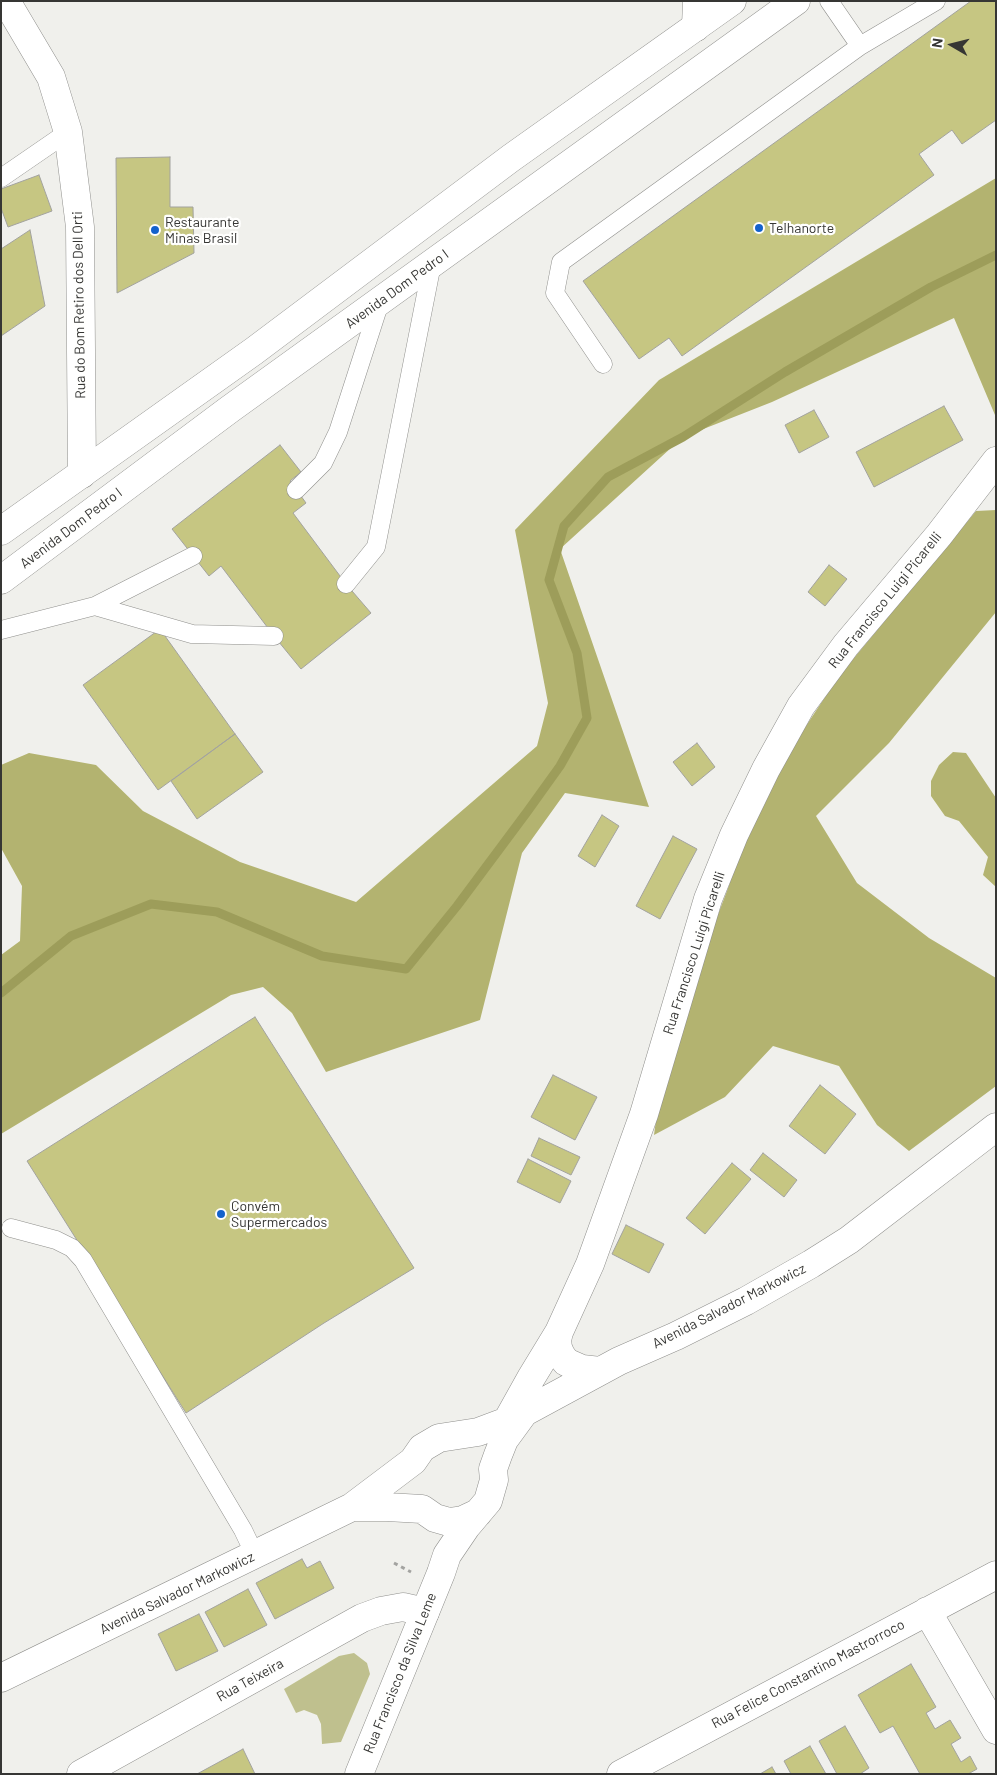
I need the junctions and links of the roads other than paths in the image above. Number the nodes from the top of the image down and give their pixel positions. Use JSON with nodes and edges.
{"nodes":[{"id":1,"x":6,"y":1,"type":"edge"},
{"id":2,"x":732,"y":1,"type":"edge"},
{"id":3,"x":796,"y":1,"type":"edge"},
{"id":4,"x":829,"y":1,"type":"edge"},
{"id":5,"x":931,"y":3,"type":"edge"},
{"id":6,"x":696,"y":14,"type":"edge"},
{"id":7,"x":860,"y":46,"type":"junction"},
{"id":8,"x":68,"y":132,"type":"junction"},
{"id":9,"x":1,"y":178,"type":"edge"},
{"id":10,"x":432,"y":264,"type":"junction"},
{"id":11,"x":380,"y":302,"type":"junction"},
{"id":12,"x":603,"y":364,"type":"dead end"},
{"id":13,"x":996,"y":461,"type":"edge"},
{"id":14,"x":82,"y":474,"type":"junction"},
{"id":15,"x":296,"y":490,"type":"dead end"},
{"id":16,"x":1,"y":531,"type":"edge"},
{"id":17,"x":193,"y":556,"type":"dead end"},
{"id":18,"x":1,"y":580,"type":"edge"},
{"id":19,"x":346,"y":584,"type":"dead end"},
{"id":20,"x":95,"y":606,"type":"junction"},
{"id":21,"x":1,"y":630,"type":"edge"},
{"id":22,"x":274,"y":636,"type":"dead end"},
{"id":23,"x":996,"y":1127,"type":"edge"},
{"id":24,"x":11,"y":1228,"type":"dead end"},
{"id":25,"x":559,"y":1332,"type":"junction"},
{"id":26,"x":600,"y":1370,"type":"junction"},
{"id":27,"x":515,"y":1417,"type":"junction"},
{"id":28,"x":460,"y":1436,"type":"junction"},
{"id":29,"x":413,"y":1461,"type":"junction"},
{"id":30,"x":493,"y":1469,"type":"junction"},
{"id":31,"x":352,"y":1508,"type":"junction"},
{"id":32,"x":422,"y":1509,"type":"junction"},
{"id":33,"x":478,"y":1513,"type":"junction"},
{"id":34,"x":255,"y":1555,"type":"junction"},
{"id":35,"x":442,"y":1573,"type":"junction"},
{"id":36,"x":996,"y":1575,"type":"edge"},
{"id":37,"x":927,"y":1611,"type":"junction"},
{"id":38,"x":425,"y":1612,"type":"junction"},
{"id":39,"x":1,"y":1678,"type":"edge"},
{"id":40,"x":996,"y":1730,"type":"edge"},
{"id":41,"x":81,"y":1774,"type":"edge"},
{"id":42,"x":359,"y":1774,"type":"edge"},
{"id":43,"x":621,"y":1774,"type":"edge"}],
"edges":[{"from":1,"to":8,"type":"street","name":"Rua do Bom Retiro dos Dell Orti"},
{"from":2,"to":6,"type":"street"},
{"from":3,"to":10,"type":"street","name":"Avenida Dom Pedro I"},
{"from":4,"to":7,"type":"lane"},
{"from":5,"to":7,"type":"lane"},
{"from":6,"to":14,"type":"street"},
{"from":7,"to":12,"type":"lane"},
{"from":8,"to":9,"type":"lane"},
{"from":8,"to":14,"type":"street","name":"Rua do Bom Retiro dos Dell Orti"},
{"from":10,"to":11,"type":"street","name":"Avenida Dom Pedro I"},
{"from":10,"to":19,"type":"lane"},
{"from":11,"to":15,"type":"lane"},
{"from":11,"to":18,"type":"street","name":"Avenida Dom Pedro I"},
{"from":13,"to":25,"type":"street","name":"Rua Francisco Luigi Picarelli"},
{"from":14,"to":16,"type":"street"},
{"from":17,"to":20,"type":"lane"},
{"from":20,"to":21,"type":"lane"},
{"from":20,"to":22,"type":"lane"},
{"from":23,"to":26,"type":"street","name":"Avenida Salvador Markowicz"},
{"from":24,"to":34,"type":"lane"},
{"from":25,"to":26,"type":"street"},
{"from":25,"to":27,"type":"street","name":"Rua Francisco Luigi Picarelli"},
{"from":26,"to":27,"type":"street","name":"Avenida Salvador Markowicz"},
{"from":27,"to":28,"type":"street","name":"Avenida Salvador Markowicz"},
{"from":27,"to":30,"type":"street","name":"Rua Francisco Luigi Picarelli"},
{"from":28,"to":29,"type":"street"},
{"from":28,"to":30,"type":"street"},
{"from":29,"to":31,"type":"street"},
{"from":29,"to":32,"type":"street"},
{"from":30,"to":33,"type":"street"},
{"from":31,"to":32,"type":"street"},
{"from":31,"to":34,"type":"street","name":"Avenida Salvador Markowicz"},
{"from":32,"to":33,"type":"street"},
{"from":32,"to":35,"type":"street"},
{"from":33,"to":35,"type":"street","name":"Rua Francisco da Silva Leme"},
{"from":34,"to":39,"type":"street","name":"Avenida Salvador Markowicz"},
{"from":35,"to":38,"type":"street","name":"Rua Francisco da Silva Leme"},
{"from":36,"to":37,"type":"street","name":"Rua Felice Constantino Mastrorroco"},
{"from":37,"to":40,"type":"street"},
{"from":37,"to":43,"type":"street","name":"Rua Felice Constantino Mastrorroco"},
{"from":38,"to":41,"type":"street","name":"Rua Teixeira"},
{"from":38,"to":42,"type":"street","name":"Rua Francisco da Silva Leme"}]}
